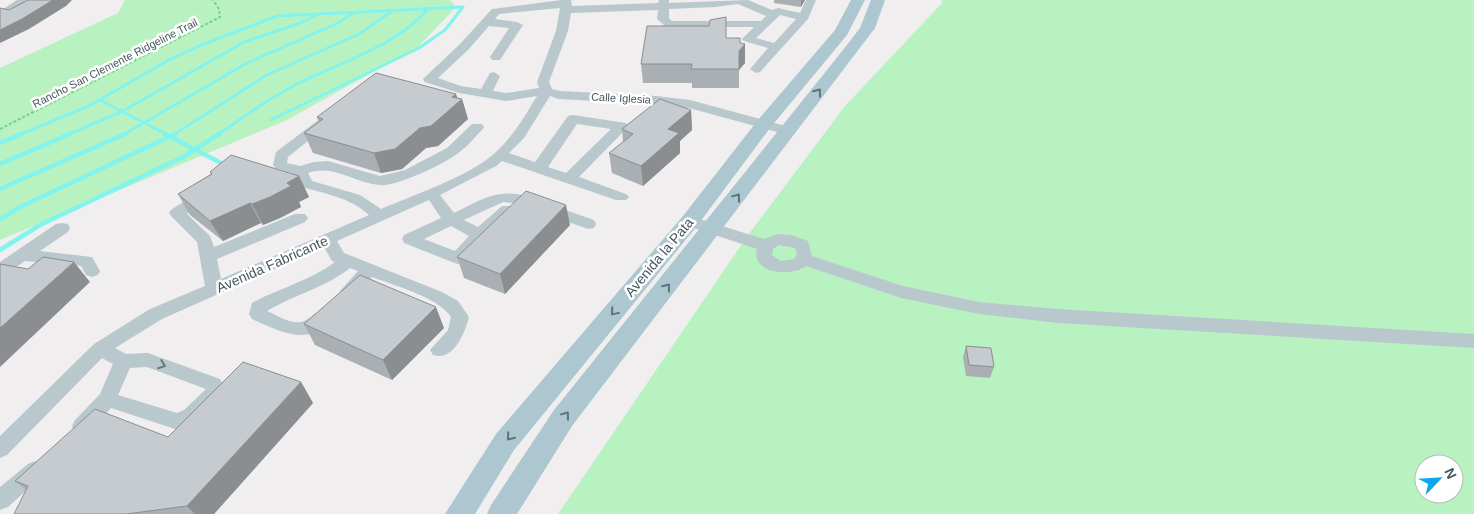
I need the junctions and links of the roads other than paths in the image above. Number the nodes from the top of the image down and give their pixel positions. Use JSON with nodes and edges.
{"nodes":[{"id":1,"x":739,"y":0,"type":"edge"},
{"id":2,"x":811,"y":0,"type":"edge"},
{"id":3,"x":858,"y":0,"type":"edge"},
{"id":4,"x":878,"y":0,"type":"edge"},
{"id":5,"x":0,"y":2,"type":"edge"},
{"id":6,"x":22,"y":2,"type":"edge"},
{"id":7,"x":663,"y":3,"type":"edge"},
{"id":8,"x":615,"y":4,"type":"edge"},
{"id":9,"x":566,"y":5,"type":"edge"},
{"id":10,"x":0,"y":16,"type":"edge"},
{"id":11,"x":773,"y":16,"type":"junction"},
{"id":12,"x":804,"y":17,"type":"junction"},
{"id":13,"x":487,"y":22,"type":"junction"},
{"id":14,"x":763,"y":24,"type":"junction"},
{"id":15,"x":776,"y":47,"type":"junction"},
{"id":16,"x":496,"y":57,"type":"dead end"},
{"id":17,"x":756,"y":70,"type":"dead end"},
{"id":18,"x":494,"y":76,"type":"dead end"},
{"id":19,"x":547,"y":91,"type":"junction"},
{"id":20,"x":484,"y":93,"type":"junction"},
{"id":21,"x":334,"y":115,"type":"edge"},
{"id":22,"x":764,"y":124,"type":"junction"},
{"id":23,"x":477,"y":127,"type":"dead end"},
{"id":24,"x":788,"y":131,"type":"junction"},
{"id":25,"x":500,"y":155,"type":"junction"},
{"id":26,"x":537,"y":169,"type":"junction"},
{"id":27,"x":300,"y":171,"type":"junction"},
{"id":28,"x":569,"y":180,"type":"junction"},
{"id":29,"x":218,"y":186,"type":"edge"},
{"id":30,"x":431,"y":193,"type":"junction"},
{"id":31,"x":621,"y":197,"type":"dead end"},
{"id":32,"x":520,"y":199,"type":"junction"},
{"id":33,"x":379,"y":216,"type":"junction"},
{"id":34,"x":300,"y":218,"type":"dead end"},
{"id":35,"x":450,"y":219,"type":"junction"},
{"id":36,"x":690,"y":221,"type":"junction"},
{"id":37,"x":588,"y":224,"type":"dead end"},
{"id":38,"x":62,"y":228,"type":"dead end"},
{"id":39,"x":713,"y":228,"type":"junction"},
{"id":40,"x":479,"y":235,"type":"junction"},
{"id":41,"x":328,"y":239,"type":"junction"},
{"id":42,"x":766,"y":246,"type":"junction"},
{"id":43,"x":24,"y":254,"type":"junction"},
{"id":44,"x":208,"y":256,"type":"junction"},
{"id":45,"x":804,"y":259,"type":"junction"},
{"id":46,"x":347,"y":262,"type":"junction"},
{"id":47,"x":0,"y":270,"type":"edge"},
{"id":48,"x":369,"y":270,"type":"junction"},
{"id":49,"x":92,"y":271,"type":"dead end"},
{"id":50,"x":214,"y":289,"type":"junction"},
{"id":51,"x":1474,"y":341,"type":"edge"},
{"id":52,"x":100,"y":349,"type":"junction"},
{"id":53,"x":439,"y":350,"type":"dead end"},
{"id":54,"x":124,"y":361,"type":"junction"},
{"id":55,"x":107,"y":399,"type":"junction"},
{"id":56,"x":71,"y":439,"type":"edge"},
{"id":57,"x":0,"y":448,"type":"edge"},
{"id":58,"x":50,"y":457,"type":"edge"},
{"id":59,"x":0,"y":500,"type":"edge"},
{"id":60,"x":459,"y":514,"type":"edge"},
{"id":61,"x":501,"y":514,"type":"edge"}],
"edges":[{"from":1,"to":7,"type":"street"},
{"from":1,"to":11,"type":"street"},
{"from":2,"to":12,"type":"street"},
{"from":3,"to":22,"type":"main road","name":"Avenida la Pata"},
{"from":24,"to":4,"type":"main road","name":"Avenida la Pata","one_way":true},
{"from":5,"to":6,"type":"street"},
{"from":6,"to":10,"type":"street"},
{"from":7,"to":8,"type":"street"},
{"from":7,"to":14,"type":"street"},
{"from":8,"to":9,"type":"street"},
{"from":9,"to":13,"type":"street"},
{"from":9,"to":19,"type":"street"},
{"from":11,"to":12,"type":"street"},
{"from":11,"to":14,"type":"street"},
{"from":12,"to":15,"type":"street"},
{"from":13,"to":16,"type":"street"},
{"from":13,"to":20,"type":"street","name":"Calle Iglesia"},
{"from":14,"to":15,"type":"street"},
{"from":15,"to":17,"type":"street"},
{"from":18,"to":20,"type":"street"},
{"from":19,"to":20,"type":"street","name":"Calle Iglesia"},
{"from":19,"to":22,"type":"street","name":"Calle Iglesia"},
{"from":19,"to":25,"type":"street","name":"Avenida Fabricante"},
{"from":21,"to":27,"type":"street"},
{"from":22,"to":24,"type":"street","name":"Calle Iglesia"},
{"from":22,"to":36,"type":"main road","name":"Avenida la Pata"},
{"from":23,"to":27,"type":"street"},
{"from":39,"to":24,"type":"main road","name":"Avenida la Pata","one_way":true},
{"from":25,"to":26,"type":"street"},
{"from":25,"to":30,"type":"street","name":"Avenida Fabricante"},
{"from":26,"to":28,"type":"street"},
{"from":26,"to":28,"type":"street"},
{"from":27,"to":33,"type":"street"},
{"from":28,"to":31,"type":"street"},
{"from":29,"to":44,"type":"street"},
{"from":30,"to":33,"type":"street","name":"Avenida Fabricante"},
{"from":30,"to":35,"type":"street"},
{"from":32,"to":35,"type":"street"},
{"from":32,"to":37,"type":"street"},
{"from":32,"to":40,"type":"street"},
{"from":33,"to":41,"type":"street","name":"Avenida Fabricante"},
{"from":34,"to":44,"type":"street"},
{"from":35,"to":40,"type":"street"},
{"from":35,"to":40,"type":"street"},
{"from":36,"to":39,"type":"street"},
{"from":36,"to":60,"type":"main road","name":"Avenida la Pata","one_way":true},
{"from":38,"to":43,"type":"street"},
{"from":39,"to":42,"type":"street"},
{"from":61,"to":39,"type":"main road","name":"Avenida la Pata","one_way":true},
{"from":41,"to":46,"type":"street"},
{"from":41,"to":50,"type":"street","name":"Avenida Fabricante"},
{"from":42,"to":45,"type":"street"},
{"from":42,"to":45,"type":"street"},
{"from":43,"to":47,"type":"street"},
{"from":43,"to":49,"type":"street"},
{"from":44,"to":50,"type":"street"},
{"from":45,"to":51,"type":"street"},
{"from":46,"to":48,"type":"street"},
{"from":46,"to":48,"type":"street"},
{"from":48,"to":53,"type":"street"},
{"from":50,"to":52,"type":"street","name":"Avenida Fabricante"},
{"from":52,"to":54,"type":"street"},
{"from":52,"to":57,"type":"street","name":"Avenida Fabricante"},
{"from":54,"to":55,"type":"street"},
{"from":54,"to":55,"type":"street","one_way":true},
{"from":55,"to":56,"type":"street"},
{"from":58,"to":59,"type":"street"}]}
